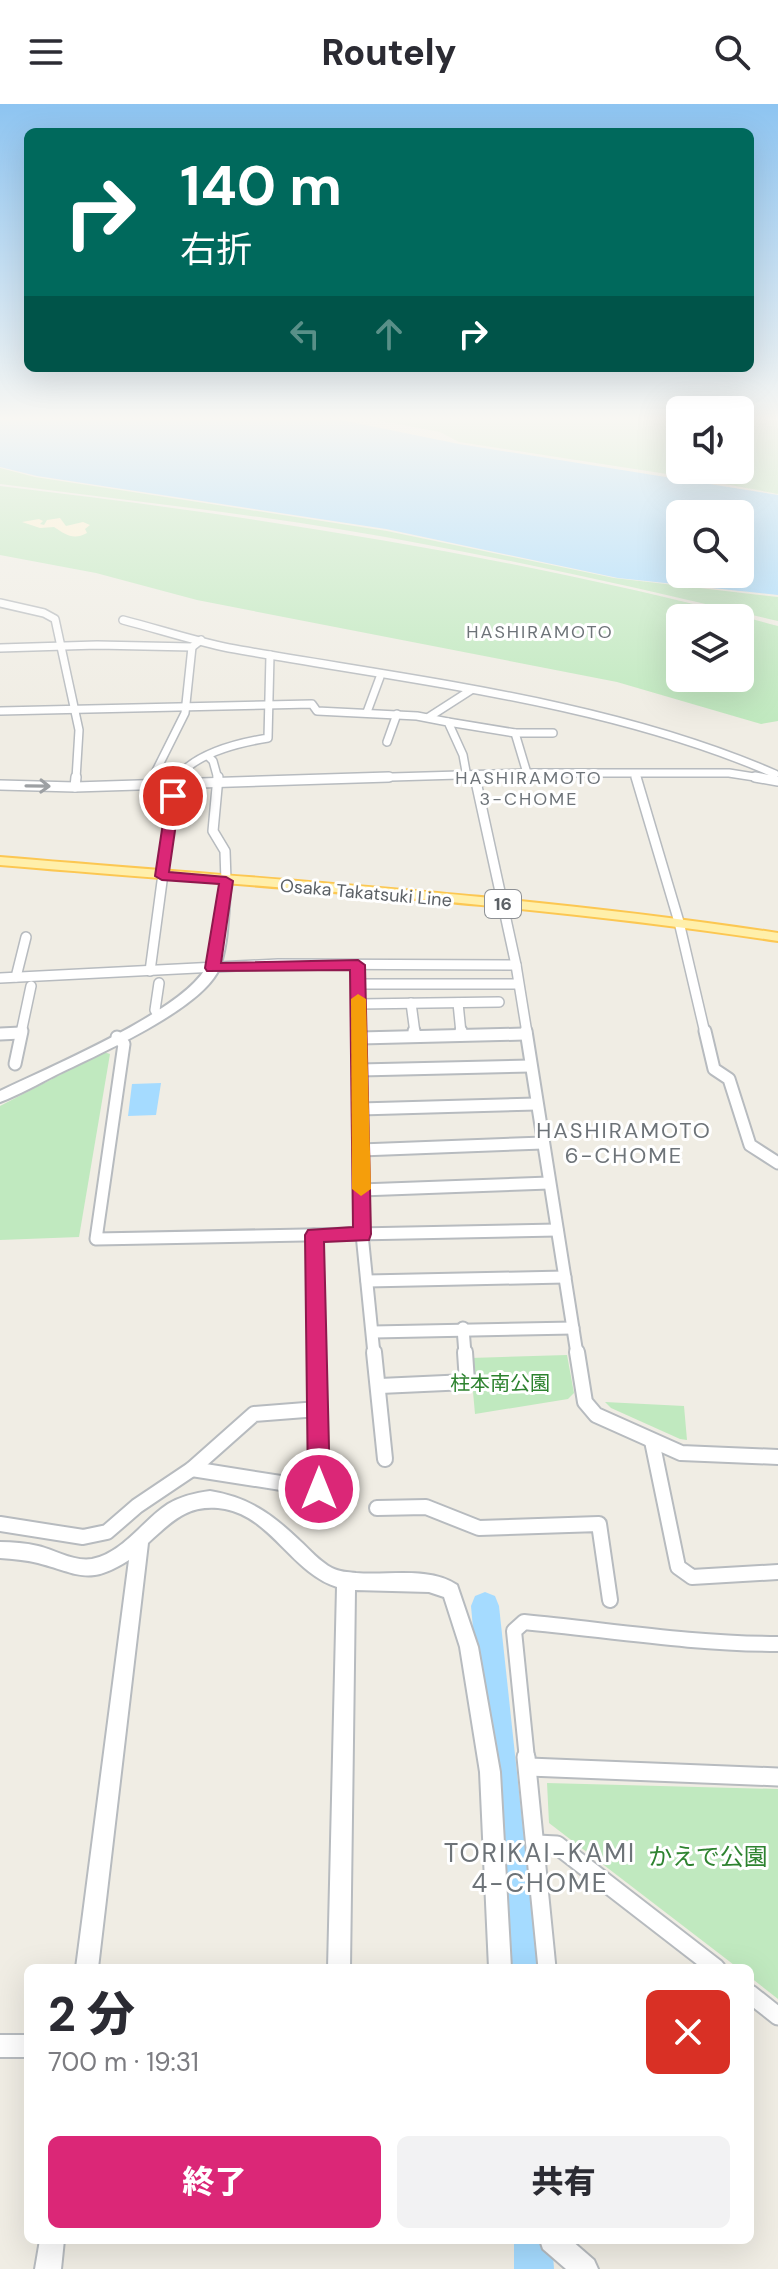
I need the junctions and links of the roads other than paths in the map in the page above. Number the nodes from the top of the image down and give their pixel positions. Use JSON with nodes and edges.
{"nodes":[{"id":1,"x":0,"y":603,"type":"edge"},
{"id":2,"x":123,"y":620,"type":"dead end"},
{"id":3,"x":176,"y":635,"type":"junction"},
{"id":4,"x":201,"y":640,"type":"junction"},
{"id":5,"x":58,"y":647,"type":"junction"},
{"id":6,"x":165,"y":647,"type":"junction"},
{"id":7,"x":192,"y":647,"type":"junction"},
{"id":8,"x":0,"y":648,"type":"edge"},
{"id":9,"x":270,"y":655,"type":"junction"},
{"id":10,"x":380,"y":677,"type":"dead end"},
{"id":11,"x":471,"y":690,"type":"junction"},
{"id":12,"x":270,"y":705,"type":"junction"},
{"id":13,"x":187,"y":706,"type":"junction"},
{"id":14,"x":74,"y":708,"type":"junction"},
{"id":15,"x":0,"y":711,"type":"edge"},
{"id":16,"x":367,"y":712,"type":"junction"},
{"id":17,"x":397,"y":714,"type":"junction"},
{"id":18,"x":429,"y":717,"type":"junction"},
{"id":19,"x":448,"y":722,"type":"junction"},
{"id":20,"x":515,"y":733,"type":"junction"},
{"id":21,"x":553,"y":733,"type":"dead end"},
{"id":22,"x":387,"y":742,"type":"dead end"},
{"id":23,"x":208,"y":756,"type":"junction"},
{"id":24,"x":527,"y":773,"type":"junction"},
{"id":25,"x":635,"y":774,"type":"junction"},
{"id":26,"x":471,"y":776,"type":"junction"},
{"id":27,"x":778,"y":778,"type":"edge"},
{"id":28,"x":219,"y":782,"type":"junction"},
{"id":29,"x":0,"y":785,"type":"edge"},
{"id":30,"x":149,"y":786,"type":"junction"},
{"id":31,"x":174,"y":786,"type":"junction"},
{"id":32,"x":75,"y":787,"type":"junction"},
{"id":33,"x":0,"y":861,"type":"edge"},
{"id":34,"x":162,"y":876,"type":"junction"},
{"id":35,"x":226,"y":881,"type":"junction"},
{"id":36,"x":503,"y":904,"type":"junction"},
{"id":37,"x":679,"y":922,"type":"junction"},
{"id":38,"x":26,"y":937,"type":"dead end"},
{"id":39,"x":778,"y":937,"type":"edge"},
{"id":40,"x":358,"y":965,"type":"junction"},
{"id":41,"x":516,"y":965,"type":"junction"},
{"id":42,"x":212,"y":968,"type":"junction"},
{"id":43,"x":150,"y":971,"type":"junction"},
{"id":44,"x":16,"y":977,"type":"junction"},
{"id":45,"x":0,"y":978,"type":"edge"},
{"id":46,"x":159,"y":983,"type":"dead end"},
{"id":47,"x":358,"y":984,"type":"junction"},
{"id":48,"x":518,"y":984,"type":"junction"},
{"id":49,"x":31,"y":986,"type":"dead end"},
{"id":50,"x":499,"y":1002,"type":"dead end"},
{"id":51,"x":411,"y":1003,"type":"junction"},
{"id":52,"x":458,"y":1003,"type":"junction"},
{"id":53,"x":359,"y":1004,"type":"junction"},
{"id":54,"x":158,"y":1015,"type":"junction"},
{"id":55,"x":21,"y":1033,"type":"junction"},
{"id":56,"x":0,"y":1034,"type":"edge"},
{"id":57,"x":524,"y":1034,"type":"junction"},
{"id":58,"x":461,"y":1035,"type":"junction"},
{"id":59,"x":415,"y":1036,"type":"junction"},
{"id":60,"x":117,"y":1037,"type":"junction"},
{"id":61,"x":360,"y":1038,"type":"junction"},
{"id":62,"x":15,"y":1064,"type":"dead end"},
{"id":63,"x":530,"y":1066,"type":"junction"},
{"id":64,"x":360,"y":1070,"type":"junction"},
{"id":65,"x":0,"y":1097,"type":"edge"},
{"id":66,"x":536,"y":1104,"type":"junction"},
{"id":67,"x":360,"y":1109,"type":"junction"},
{"id":68,"x":543,"y":1143,"type":"junction"},
{"id":69,"x":361,"y":1150,"type":"junction"},
{"id":70,"x":778,"y":1163,"type":"edge"},
{"id":71,"x":549,"y":1183,"type":"junction"},
{"id":72,"x":361,"y":1190,"type":"junction"},
{"id":73,"x":557,"y":1230,"type":"junction"},
{"id":74,"x":362,"y":1234,"type":"junction"},
{"id":75,"x":314,"y":1235,"type":"junction"},
{"id":76,"x":565,"y":1277,"type":"junction"},
{"id":77,"x":367,"y":1281,"type":"junction"},
{"id":78,"x":463,"y":1328,"type":"junction"},
{"id":79,"x":573,"y":1328,"type":"junction"},
{"id":80,"x":373,"y":1332,"type":"junction"},
{"id":81,"x":380,"y":1386,"type":"junction"},
{"id":82,"x":318,"y":1409,"type":"junction"},
{"id":83,"x":652,"y":1441,"type":"junction"},
{"id":84,"x":778,"y":1457,"type":"edge"},
{"id":85,"x":385,"y":1459,"type":"dead end"},
{"id":86,"x":192,"y":1469,"type":"junction"},
{"id":87,"x":377,"y":1508,"type":"dead end"},
{"id":88,"x":0,"y":1524,"type":"edge"},
{"id":89,"x":140,"y":1540,"type":"junction"},
{"id":90,"x":0,"y":1550,"type":"edge"},
{"id":91,"x":778,"y":1572,"type":"edge"},
{"id":92,"x":346,"y":1580,"type":"junction"},
{"id":93,"x":610,"y":1600,"type":"dead end"},
{"id":94,"x":778,"y":1644,"type":"edge"},
{"id":95,"x":529,"y":1767,"type":"junction"},
{"id":96,"x":778,"y":1777,"type":"edge"},
{"id":97,"x":537,"y":1844,"type":"junction"},
{"id":98,"x":87,"y":1964,"type":"edge"},
{"id":99,"x":339,"y":1964,"type":"edge"},
{"id":100,"x":500,"y":1964,"type":"edge"},
{"id":101,"x":547,"y":1964,"type":"edge"},
{"id":102,"x":711,"y":1964,"type":"edge"},
{"id":103,"x":754,"y":1997,"type":"edge"},
{"id":104,"x":778,"y":2016,"type":"edge"},
{"id":105,"x":0,"y":2046,"type":"edge"},
{"id":106,"x":24,"y":2046,"type":"edge"},
{"id":107,"x":51,"y":2244,"type":"edge"},
{"id":108,"x":560,"y":2244,"type":"edge"},
{"id":109,"x":48,"y":2269,"type":"edge"},
{"id":110,"x":585,"y":2269,"type":"edge"}],
"edges":[{"from":1,"to":5,"type":"street"},
{"from":2,"to":3,"type":"street"},
{"from":3,"to":4,"type":"street"},
{"from":3,"to":6,"type":"street"},
{"from":4,"to":7,"type":"street"},
{"from":4,"to":9,"type":"street"},
{"from":5,"to":6,"type":"street"},
{"from":5,"to":8,"type":"street"},
{"from":5,"to":14,"type":"street"},
{"from":6,"to":7,"type":"street"},
{"from":7,"to":13,"type":"street"},
{"from":9,"to":11,"type":"street"},
{"from":9,"to":12,"type":"street"},
{"from":10,"to":16,"type":"street"},
{"from":11,"to":18,"type":"street"},
{"from":11,"to":27,"type":"street"},
{"from":12,"to":13,"type":"street"},
{"from":12,"to":16,"type":"street"},
{"from":12,"to":23,"type":"street"},
{"from":13,"to":14,"type":"street"},
{"from":13,"to":30,"type":"street"},
{"from":14,"to":15,"type":"street"},
{"from":14,"to":32,"type":"street"},
{"from":16,"to":17,"type":"street"},
{"from":17,"to":18,"type":"street"},
{"from":17,"to":22,"type":"street"},
{"from":18,"to":19,"type":"street"},
{"from":19,"to":20,"type":"street"},
{"from":19,"to":26,"type":"street"},
{"from":20,"to":21,"type":"street"},
{"from":20,"to":24,"type":"street"},
{"from":23,"to":28,"type":"street"},
{"from":23,"to":31,"type":"street"},
{"from":24,"to":25,"type":"street"},
{"from":24,"to":26,"type":"street"},
{"from":25,"to":27,"type":"street"},
{"from":25,"to":37,"type":"street"},
{"from":26,"to":28,"type":"street"},
{"from":26,"to":36,"type":"street"},
{"from":28,"to":31,"type":"street"},
{"from":28,"to":35,"type":"street"},
{"from":29,"to":32,"type":"street","one_way":true},
{"from":30,"to":31,"type":"street"},
{"from":30,"to":32,"type":"street"},
{"from":31,"to":34,"type":"street"},
{"from":33,"to":34,"type":"main road","name":"Osaka Takatsuki Line","number":"16"},
{"from":34,"to":35,"type":"main road","name":"Osaka Takatsuki Line","number":"16"},
{"from":34,"to":43,"type":"street"},
{"from":35,"to":36,"type":"main road","name":"Osaka Takatsuki Line","number":"16"},
{"from":35,"to":42,"type":"street"},
{"from":36,"to":37,"type":"main road","name":"Osaka Takatsuki Line","number":"16"},
{"from":36,"to":41,"type":"street"},
{"from":37,"to":39,"type":"main road","name":"Osaka Takatsuki Line","number":"16"},
{"from":37,"to":70,"type":"street"},
{"from":38,"to":44,"type":"street"},
{"from":40,"to":41,"type":"street"},
{"from":40,"to":42,"type":"street"},
{"from":40,"to":47,"type":"street"},
{"from":41,"to":48,"type":"street"},
{"from":42,"to":43,"type":"street"},
{"from":42,"to":54,"type":"street"},
{"from":43,"to":44,"type":"street"},
{"from":44,"to":45,"type":"street"},
{"from":46,"to":54,"type":"street"},
{"from":47,"to":48,"type":"street"},
{"from":47,"to":53,"type":"street"},
{"from":48,"to":57,"type":"street"},
{"from":49,"to":55,"type":"street"},
{"from":50,"to":52,"type":"street"},
{"from":51,"to":52,"type":"street"},
{"from":51,"to":53,"type":"street"},
{"from":51,"to":59,"type":"street"},
{"from":52,"to":58,"type":"street"},
{"from":53,"to":61,"type":"street"},
{"from":54,"to":60,"type":"street"},
{"from":55,"to":56,"type":"street"},
{"from":55,"to":62,"type":"street"},
{"from":57,"to":58,"type":"street"},
{"from":57,"to":63,"type":"street"},
{"from":58,"to":59,"type":"street"},
{"from":59,"to":61,"type":"street"},
{"from":60,"to":65,"type":"street"},
{"from":60,"to":75,"type":"street"},
{"from":61,"to":64,"type":"street"},
{"from":63,"to":64,"type":"street"},
{"from":63,"to":66,"type":"street"},
{"from":64,"to":67,"type":"street"},
{"from":66,"to":67,"type":"street"},
{"from":66,"to":68,"type":"street"},
{"from":67,"to":69,"type":"street"},
{"from":68,"to":69,"type":"street"},
{"from":68,"to":71,"type":"street"},
{"from":69,"to":72,"type":"street"},
{"from":71,"to":72,"type":"street"},
{"from":71,"to":73,"type":"street"},
{"from":72,"to":74,"type":"street"},
{"from":73,"to":74,"type":"street"},
{"from":73,"to":76,"type":"street"},
{"from":74,"to":75,"type":"street"},
{"from":74,"to":77,"type":"street"},
{"from":75,"to":82,"type":"street"},
{"from":76,"to":77,"type":"street"},
{"from":76,"to":79,"type":"street"},
{"from":77,"to":80,"type":"street"},
{"from":78,"to":79,"type":"street"},
{"from":78,"to":80,"type":"street"},
{"from":78,"to":81,"type":"street"},
{"from":79,"to":83,"type":"street"},
{"from":80,"to":81,"type":"street"},
{"from":81,"to":85,"type":"street"},
{"from":82,"to":86,"type":"street"},
{"from":82,"to":86,"type":"street"},
{"from":83,"to":84,"type":"street"},
{"from":83,"to":91,"type":"street"},
{"from":86,"to":88,"type":"street"},
{"from":87,"to":93,"type":"street"},
{"from":89,"to":90,"type":"street"},
{"from":89,"to":92,"type":"street"},
{"from":89,"to":98,"type":"street"},
{"from":92,"to":99,"type":"street"},
{"from":92,"to":100,"type":"street"},
{"from":94,"to":95,"type":"street"},
{"from":95,"to":96,"type":"street"},
{"from":95,"to":97,"type":"street"},
{"from":97,"to":101,"type":"street"},
{"from":97,"to":102,"type":"street"},
{"from":103,"to":104,"type":"street"},
{"from":105,"to":106,"type":"street"},
{"from":107,"to":109,"type":"street"},
{"from":108,"to":110,"type":"street"}]}
